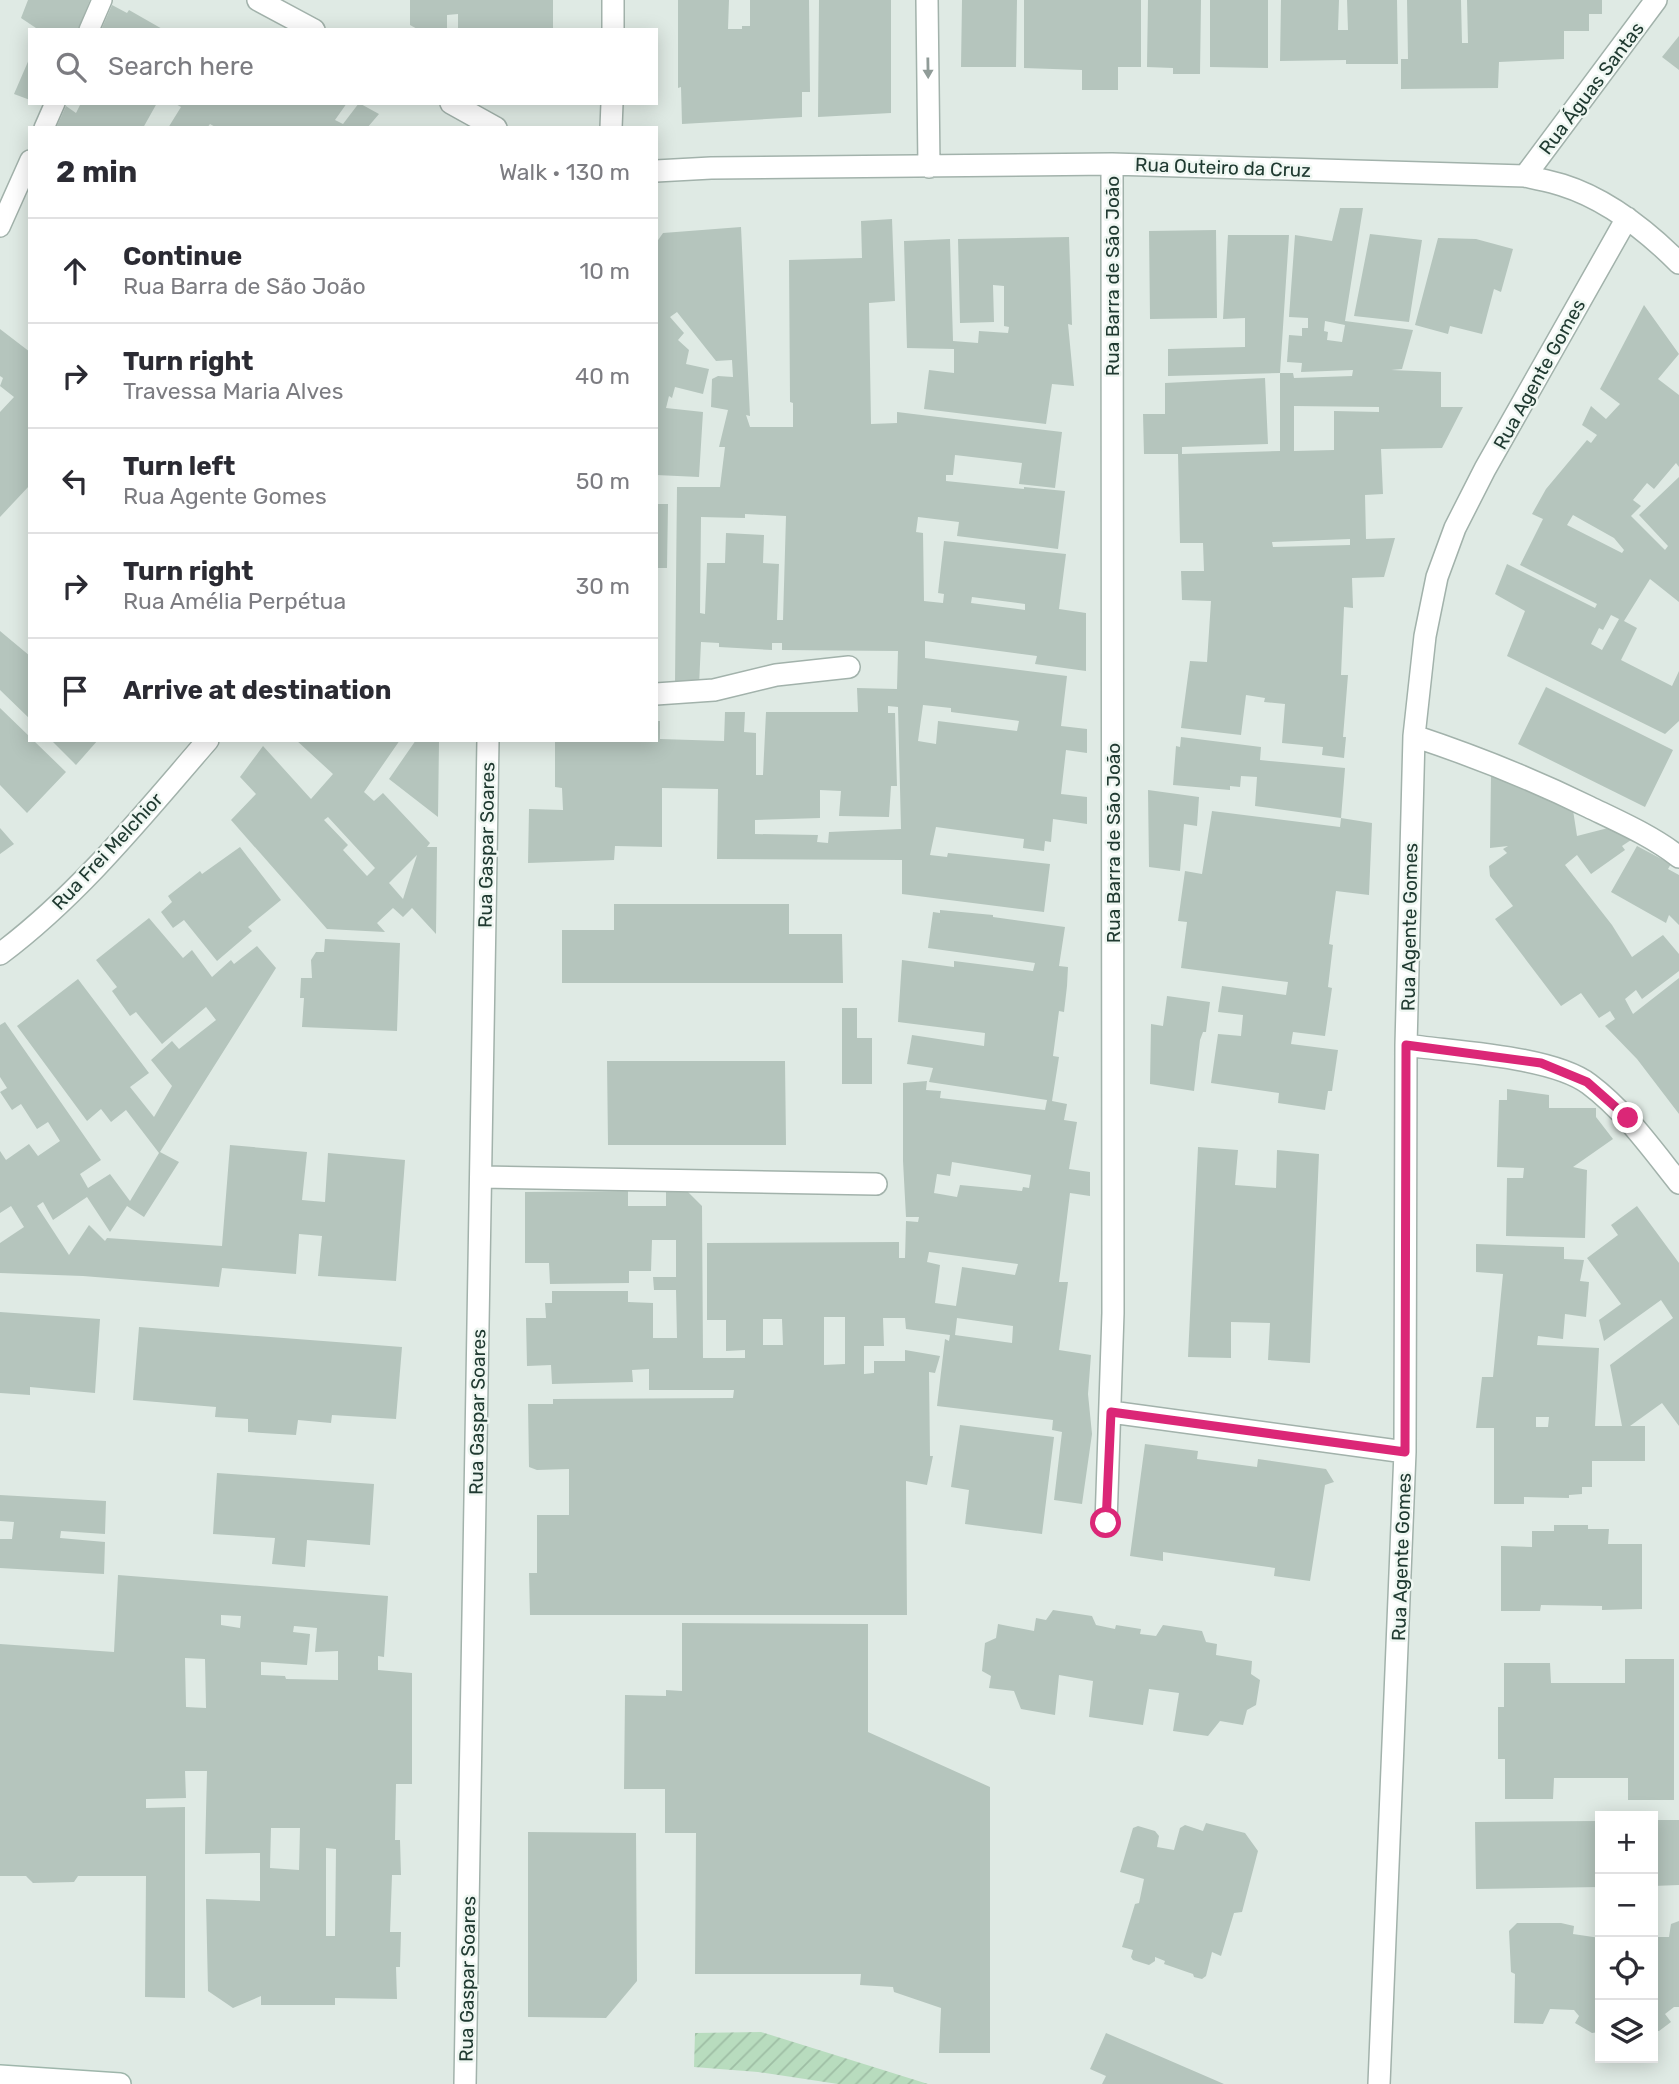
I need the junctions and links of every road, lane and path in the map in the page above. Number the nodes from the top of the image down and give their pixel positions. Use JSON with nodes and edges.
{"nodes":[{"id":1,"x":102,"y":0,"type":"edge"},
{"id":2,"x":258,"y":0,"type":"edge"},
{"id":3,"x":613,"y":0,"type":"edge"},
{"id":4,"x":927,"y":0,"type":"edge"},
{"id":5,"x":1656,"y":0,"type":"edge"},
{"id":6,"x":90,"y":28,"type":"edge"},
{"id":7,"x":310,"y":28,"type":"edge"},
{"id":8,"x":613,"y":28,"type":"edge"},
{"id":9,"x":54,"y":105,"type":"edge"},
{"id":10,"x":455,"y":105,"type":"edge"},
{"id":11,"x":612,"y":105,"type":"edge"},
{"id":12,"x":45,"y":126,"type":"edge"},
{"id":13,"x":492,"y":126,"type":"edge"},
{"id":14,"x":611,"y":126,"type":"edge"},
{"id":15,"x":28,"y":164,"type":"edge"},
{"id":16,"x":1112,"y":164,"type":"junction"},
{"id":17,"x":929,"y":167,"type":"junction"},
{"id":18,"x":658,"y":171,"type":"edge"},
{"id":19,"x":1525,"y":176,"type":"junction"},
{"id":20,"x":1627,"y":218,"type":"junction"},
{"id":21,"x":0,"y":226,"type":"edge"},
{"id":22,"x":1676,"y":254,"type":"edge"},
{"id":23,"x":849,"y":667,"type":"dead end"},
{"id":24,"x":658,"y":695,"type":"edge"},
{"id":25,"x":1414,"y":736,"type":"junction"},
{"id":26,"x":206,"y":742,"type":"edge"},
{"id":27,"x":488,"y":742,"type":"edge"},
{"id":28,"x":1679,"y":856,"type":"edge"},
{"id":29,"x":0,"y":954,"type":"edge"},
{"id":30,"x":1406,"y":1045,"type":"junction"},
{"id":31,"x":481,"y":1177,"type":"junction"},
{"id":32,"x":1679,"y":1183,"type":"edge"},
{"id":33,"x":876,"y":1184,"type":"dead end"},
{"id":34,"x":1111,"y":1412,"type":"junction"},
{"id":35,"x":1405,"y":1452,"type":"junction"},
{"id":36,"x":1106,"y":1523,"type":"dead end"},
{"id":37,"x":0,"y":2076,"type":"edge"},
{"id":38,"x":119,"y":2084,"type":"edge"},
{"id":39,"x":465,"y":2084,"type":"edge"},
{"id":40,"x":1379,"y":2084,"type":"edge"}],
"edges":[{"from":1,"to":6,"type":"lane"},
{"from":2,"to":7,"type":"street"},
{"from":3,"to":8,"type":"street"},
{"from":4,"to":17,"type":"street","one_way":true},
{"from":5,"to":19,"type":"street","name":"Rua Águas Santas"},
{"from":9,"to":12,"type":"lane"},
{"from":10,"to":13,"type":"street"},
{"from":11,"to":14,"type":"street"},
{"from":15,"to":21,"type":"lane"},
{"from":16,"to":17,"type":"street","name":"Rua Outeiro da Cruz"},
{"from":16,"to":19,"type":"street","name":"Rua Outeiro da Cruz"},
{"from":16,"to":34,"type":"street","name":"Rua Barra de São João"},
{"from":17,"to":18,"type":"street","name":"Rua Outeiro da Cruz"},
{"from":19,"to":20,"type":"street","name":"Rua Outeiro da Cruz"},
{"from":20,"to":22,"type":"street","name":"Rua Outeiro da Cruz"},
{"from":20,"to":25,"type":"street","name":"Rua Agente Gomes"},
{"from":23,"to":24,"type":"street"},
{"from":25,"to":28,"type":"street"},
{"from":25,"to":30,"type":"street","name":"Rua Agente Gomes"},
{"from":26,"to":29,"type":"street","name":"Rua Frei Melchior"},
{"from":27,"to":31,"type":"street","name":"Rua Gaspar Soares"},
{"from":30,"to":32,"type":"street"},
{"from":30,"to":35,"type":"street","name":"Rua Agente Gomes"},
{"from":31,"to":33,"type":"street"},
{"from":31,"to":39,"type":"street","name":"Rua Gaspar Soares"},
{"from":34,"to":35,"type":"street"},
{"from":34,"to":36,"type":"street","name":"Rua Barra de São João"},
{"from":35,"to":40,"type":"street","name":"Rua Agente Gomes"},
{"from":37,"to":38,"type":"street"}]}
